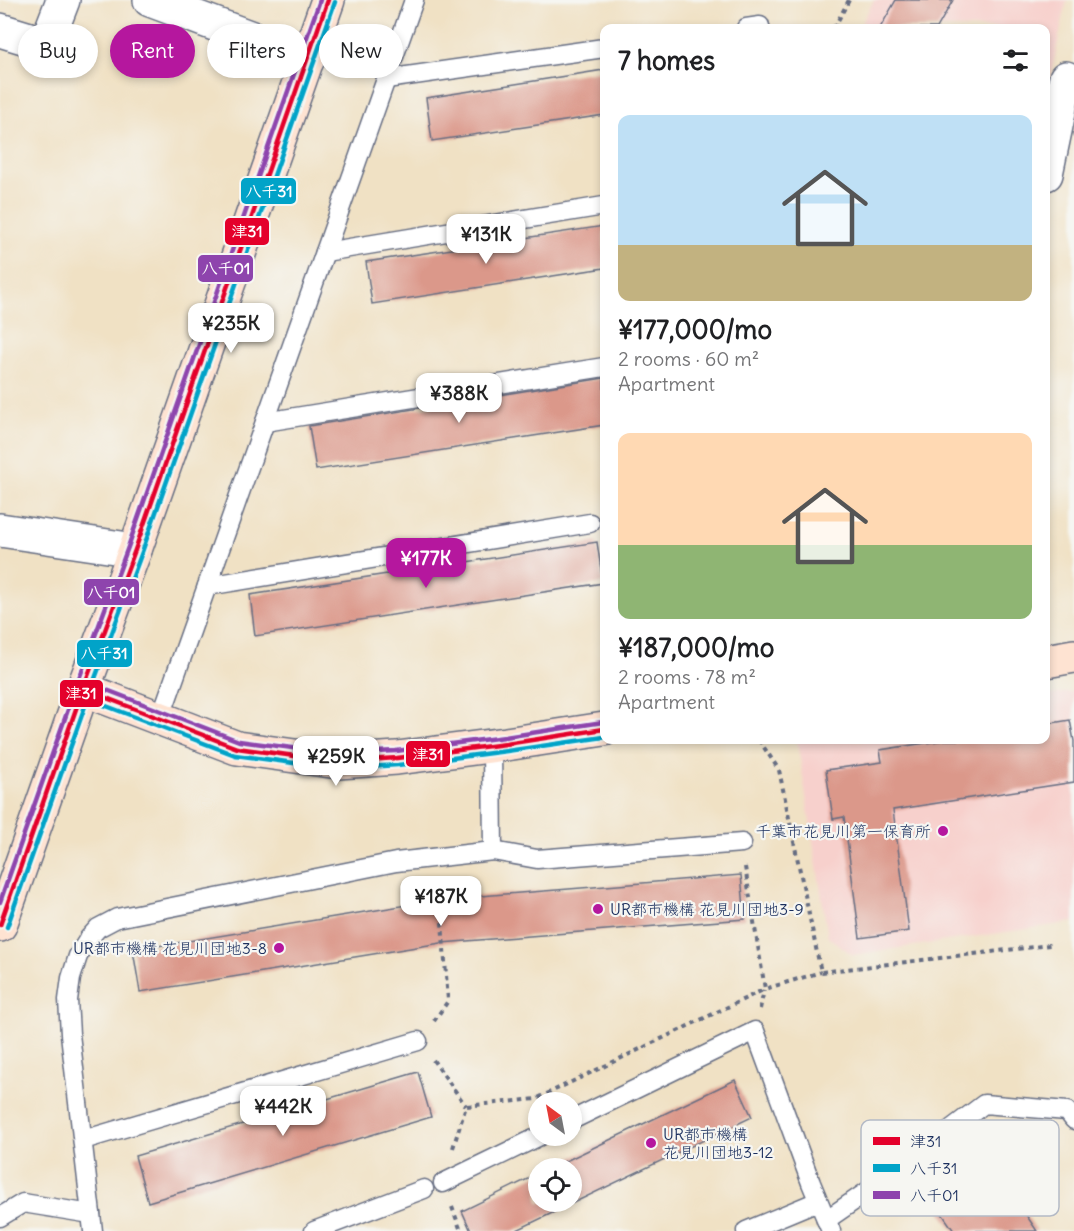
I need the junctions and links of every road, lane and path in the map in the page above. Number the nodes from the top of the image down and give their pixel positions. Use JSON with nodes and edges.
{"nodes":[{"id":1,"x":63,"y":0,"type":"edge"},
{"id":2,"x":150,"y":0,"type":"edge"},
{"id":3,"x":328,"y":0,"type":"edge"},
{"id":4,"x":414,"y":0,"type":"edge"},
{"id":5,"x":849,"y":0,"type":"edge"},
{"id":6,"x":836,"y":24,"type":"edge"},
{"id":7,"x":0,"y":30,"type":"edge"},
{"id":8,"x":600,"y":49,"type":"edge"},
{"id":9,"x":308,"y":59,"type":"junction"},
{"id":10,"x":1066,"y":78,"type":"dead end"},
{"id":11,"x":386,"y":79,"type":"junction"},
{"id":12,"x":1050,"y":155,"type":"edge"},
{"id":13,"x":600,"y":207,"type":"edge"},
{"id":14,"x":325,"y":252,"type":"junction"},
{"id":15,"x":600,"y":369,"type":"edge"},
{"id":16,"x":264,"y":422,"type":"junction"},
{"id":17,"x":590,"y":522,"type":"dead end"},
{"id":18,"x":0,"y":530,"type":"edge"},
{"id":19,"x":135,"y":550,"type":"junction"},
{"id":20,"x":207,"y":586,"type":"junction"},
{"id":21,"x":1074,"y":656,"type":"edge"},
{"id":22,"x":1050,"y":660,"type":"edge"},
{"id":23,"x":83,"y":688,"type":"junction"},
{"id":24,"x":160,"y":719,"type":"junction"},
{"id":25,"x":600,"y":730,"type":"edge"},
{"id":26,"x":762,"y":744,"type":"edge"},
{"id":27,"x":492,"y":746,"type":"junction"},
{"id":28,"x":742,"y":843,"type":"joint"},
{"id":29,"x":493,"y":851,"type":"junction"},
{"id":30,"x":437,"y":858,"type":"junction"},
{"id":31,"x":0,"y":925,"type":"edge"},
{"id":32,"x":1050,"y":945,"type":"dead end"},
{"id":33,"x":821,"y":972,"type":"junction"},
{"id":34,"x":765,"y":989,"type":"junction"},
{"id":35,"x":418,"y":1041,"type":"junction"},
{"id":36,"x":466,"y":1106,"type":"junction"},
{"id":37,"x":582,"y":1115,"type":"edge"},
{"id":38,"x":963,"y":1120,"type":"edge"},
{"id":39,"x":1074,"y":1120,"type":"edge"},
{"id":40,"x":83,"y":1140,"type":"junction"},
{"id":41,"x":528,"y":1142,"type":"edge"},
{"id":42,"x":443,"y":1183,"type":"joint"},
{"id":43,"x":424,"y":1189,"type":"dead end"},
{"id":44,"x":861,"y":1200,"type":"edge"},
{"id":45,"x":818,"y":1201,"type":"junction"},
{"id":46,"x":0,"y":1217,"type":"edge"},
{"id":47,"x":92,"y":1222,"type":"edge"},
{"id":48,"x":828,"y":1225,"type":"edge"},
{"id":49,"x":314,"y":1231,"type":"edge"},
{"id":50,"x":746,"y":1231,"type":"edge"}],
"edges":[{"from":1,"to":7,"type":"street"},
{"from":2,"to":9,"type":"street"},
{"from":3,"to":9,"type":"street"},
{"from":4,"to":11,"type":"lane"},
{"from":5,"to":6,"type":"path"},
{"from":8,"to":11,"type":"lane"},
{"from":9,"to":19,"type":"street"},
{"from":10,"to":12,"type":"street"},
{"from":11,"to":14,"type":"lane"},
{"from":13,"to":14,"type":"lane"},
{"from":14,"to":16,"type":"lane"},
{"from":15,"to":16,"type":"lane"},
{"from":16,"to":20,"type":"lane"},
{"from":17,"to":20,"type":"lane"},
{"from":18,"to":19,"type":"street"},
{"from":19,"to":23,"type":"street"},
{"from":20,"to":24,"type":"lane"},
{"from":21,"to":22,"type":"street"},
{"from":23,"to":24,"type":"street"},
{"from":23,"to":31,"type":"street"},
{"from":24,"to":27,"type":"street"},
{"from":25,"to":27,"type":"street"},
{"from":26,"to":33,"type":"path"},
{"from":27,"to":29,"type":"lane"},
{"from":28,"to":29,"type":"lane"},
{"from":28,"to":34,"type":"path"},
{"from":29,"to":30,"type":"lane"},
{"from":30,"to":35,"type":"path"},
{"from":30,"to":40,"type":"lane"},
{"from":32,"to":33,"type":"path"},
{"from":33,"to":34,"type":"path"},
{"from":34,"to":36,"type":"path"},
{"from":35,"to":36,"type":"path"},
{"from":35,"to":40,"type":"lane"},
{"from":36,"to":42,"type":"path"},
{"from":37,"to":45,"type":"lane"},
{"from":38,"to":39,"type":"lane"},
{"from":40,"to":47,"type":"lane"},
{"from":41,"to":42,"type":"lane"},
{"from":43,"to":49,"type":"lane"},
{"from":44,"to":48,"type":"lane"},
{"from":45,"to":48,"type":"lane"},
{"from":45,"to":50,"type":"lane"},
{"from":46,"to":47,"type":"lane"}]}
